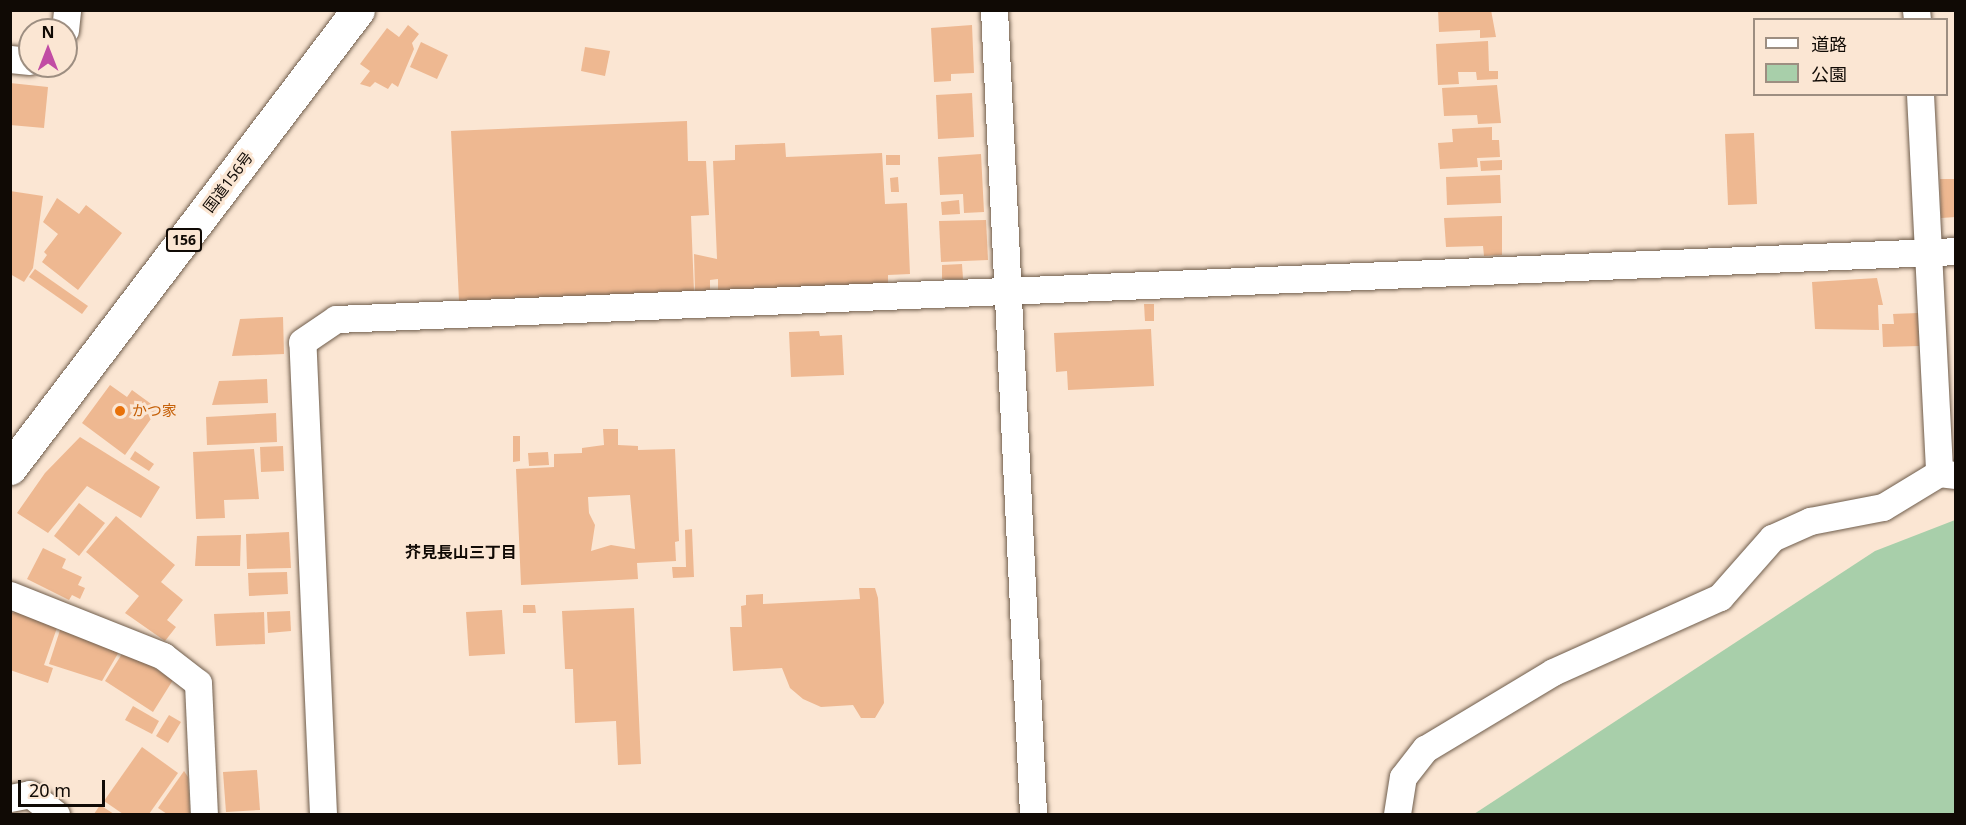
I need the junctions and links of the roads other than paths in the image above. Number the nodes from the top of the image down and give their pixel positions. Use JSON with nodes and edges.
{"nodes":[{"id":1,"x":358,"y":10,"type":"edge"},
{"id":2,"x":994,"y":10,"type":"edge"},
{"id":3,"x":1920,"y":96,"type":"edge"},
{"id":4,"x":1956,"y":250,"type":"edge"},
{"id":5,"x":1927,"y":252,"type":"junction"},
{"id":6,"x":1008,"y":294,"type":"junction"},
{"id":7,"x":10,"y":468,"type":"edge"},
{"id":8,"x":1947,"y":474,"type":"edge"},
{"id":9,"x":10,"y":595,"type":"edge"},
{"id":10,"x":10,"y":798,"type":"edge"},
{"id":11,"x":56,"y":814,"type":"edge"},
{"id":12,"x":204,"y":814,"type":"edge"},
{"id":13,"x":323,"y":814,"type":"edge"},
{"id":14,"x":1033,"y":814,"type":"edge"},
{"id":15,"x":1397,"y":814,"type":"edge"}],
"edges":[{"from":1,"to":7,"type":"highway","name":"国道156号","number":"156"},
{"from":2,"to":6,"type":"street"},
{"from":3,"to":5,"type":"street"},
{"from":4,"to":5,"type":"street"},
{"from":5,"to":6,"type":"street"},
{"from":5,"to":8,"type":"street"},
{"from":6,"to":13,"type":"street"},
{"from":6,"to":14,"type":"street"},
{"from":8,"to":15,"type":"street"},
{"from":9,"to":12,"type":"street"},
{"from":10,"to":11,"type":"street"}]}
